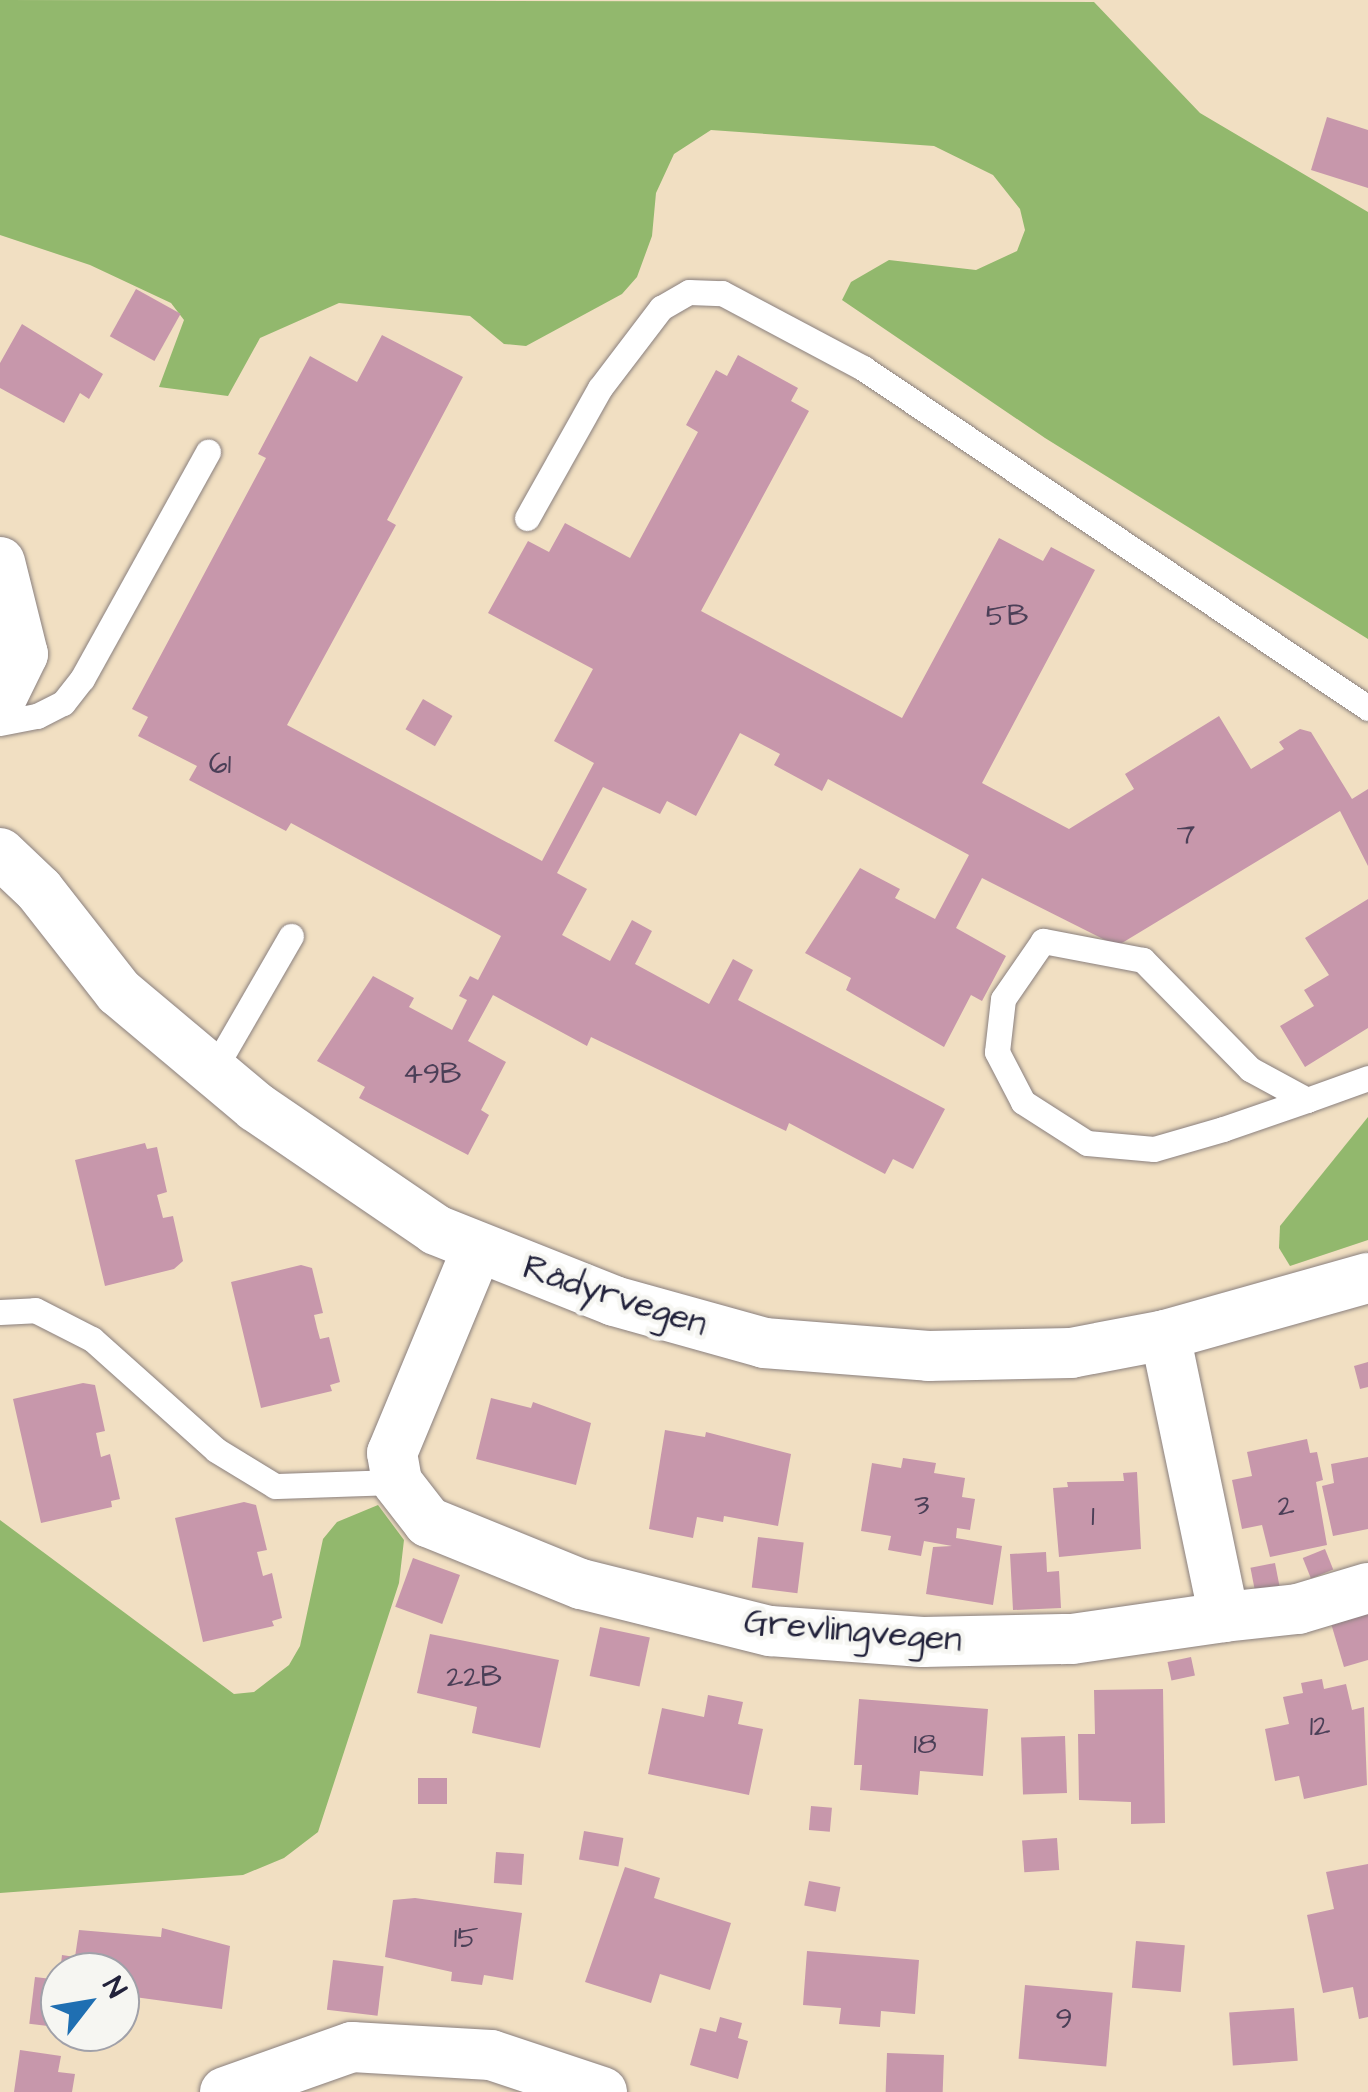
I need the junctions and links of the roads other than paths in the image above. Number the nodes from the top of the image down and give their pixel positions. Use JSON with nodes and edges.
{"nodes":[{"id":1,"x":208,"y":452,"type":"dead end"},
{"id":2,"x":527,"y":518,"type":"dead end"},
{"id":3,"x":0,"y":562,"type":"edge"},
{"id":4,"x":0,"y":702,"type":"edge"},
{"id":5,"x":1368,"y":708,"type":"edge"},
{"id":6,"x":0,"y":722,"type":"edge"},
{"id":7,"x":0,"y":854,"type":"edge"},
{"id":8,"x":290,"y":936,"type":"dead end"},
{"id":9,"x":213,"y":1070,"type":"junction"},
{"id":10,"x":1368,"y":1078,"type":"edge"},
{"id":11,"x":1307,"y":1100,"type":"junction"},
{"id":12,"x":477,"y":1249,"type":"junction"},
{"id":13,"x":1368,"y":1278,"type":"edge"},
{"id":14,"x":0,"y":1312,"type":"edge"},
{"id":15,"x":1165,"y":1336,"type":"junction"},
{"id":16,"x":397,"y":1482,"type":"junction"},
{"id":17,"x":1368,"y":1588,"type":"edge"},
{"id":18,"x":1224,"y":1617,"type":"junction"},
{"id":19,"x":225,"y":2092,"type":"edge"},
{"id":20,"x":602,"y":2092,"type":"edge"}],
"edges":[{"from":1,"to":6,"type":"lane"},
{"from":2,"to":5,"type":"lane"},
{"from":3,"to":4,"type":"street"},
{"from":7,"to":9,"type":"street","name":"Rådyrvegen"},
{"from":8,"to":9,"type":"lane"},
{"from":9,"to":12,"type":"street","name":"Rådyrvegen"},
{"from":10,"to":11,"type":"lane"},
{"from":11,"to":11,"type":"lane"},
{"from":12,"to":15,"type":"street","name":"Rådyrvegen"},
{"from":12,"to":16,"type":"street"},
{"from":13,"to":15,"type":"street","name":"Rådyrvegen"},
{"from":14,"to":16,"type":"lane"},
{"from":15,"to":18,"type":"street"},
{"from":16,"to":18,"type":"street","name":"Grevlingvegen"},
{"from":17,"to":18,"type":"street","name":"Grevlingvegen"},
{"from":19,"to":20,"type":"street"}]}
